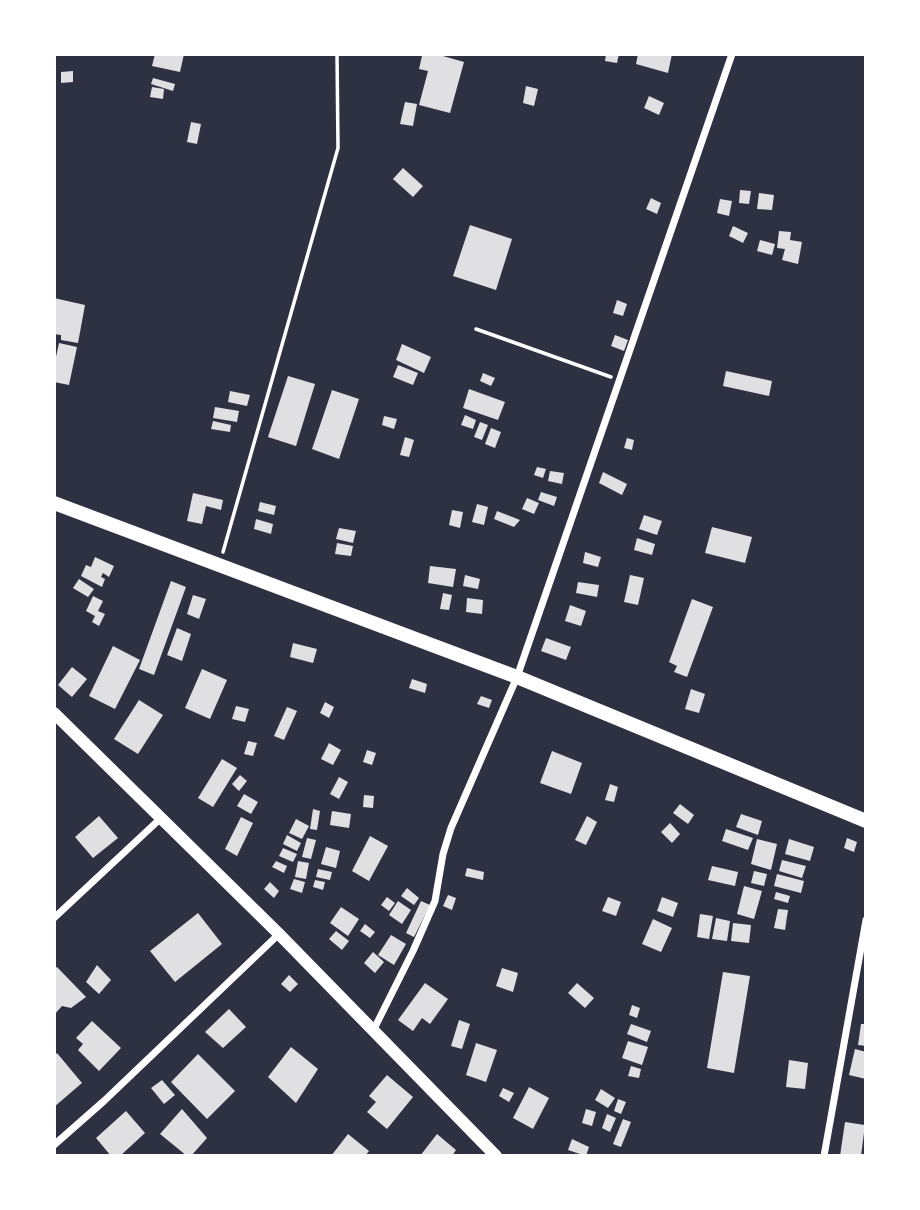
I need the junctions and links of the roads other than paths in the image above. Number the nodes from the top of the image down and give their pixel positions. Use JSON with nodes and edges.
{"nodes":[{"id":1,"x":732,"y":54,"type":"edge"},
{"id":2,"x":54,"y":503,"type":"edge"},
{"id":3,"x":517,"y":677,"type":"junction"},
{"id":4,"x":54,"y":713,"type":"edge"},
{"id":5,"x":161,"y":818,"type":"junction"},
{"id":6,"x":866,"y":821,"type":"edge"},
{"id":7,"x":54,"y":918,"type":"edge"},
{"id":8,"x":866,"y":920,"type":"edge"},
{"id":9,"x":279,"y":934,"type":"junction"},
{"id":10,"x":373,"y":1031,"type":"junction"},
{"id":11,"x":54,"y":1145,"type":"edge"},
{"id":12,"x":496,"y":1156,"type":"edge"},
{"id":13,"x":824,"y":1156,"type":"edge"}],
"edges":[{"from":1,"to":3,"type":"street"},
{"from":2,"to":3,"type":"main road"},
{"from":3,"to":6,"type":"main road"},
{"from":3,"to":10,"type":"street"},
{"from":4,"to":5,"type":"main road"},
{"from":5,"to":7,"type":"street"},
{"from":5,"to":9,"type":"main road"},
{"from":8,"to":13,"type":"street"},
{"from":9,"to":10,"type":"main road"},
{"from":9,"to":11,"type":"street"},
{"from":10,"to":12,"type":"main road"}]}
